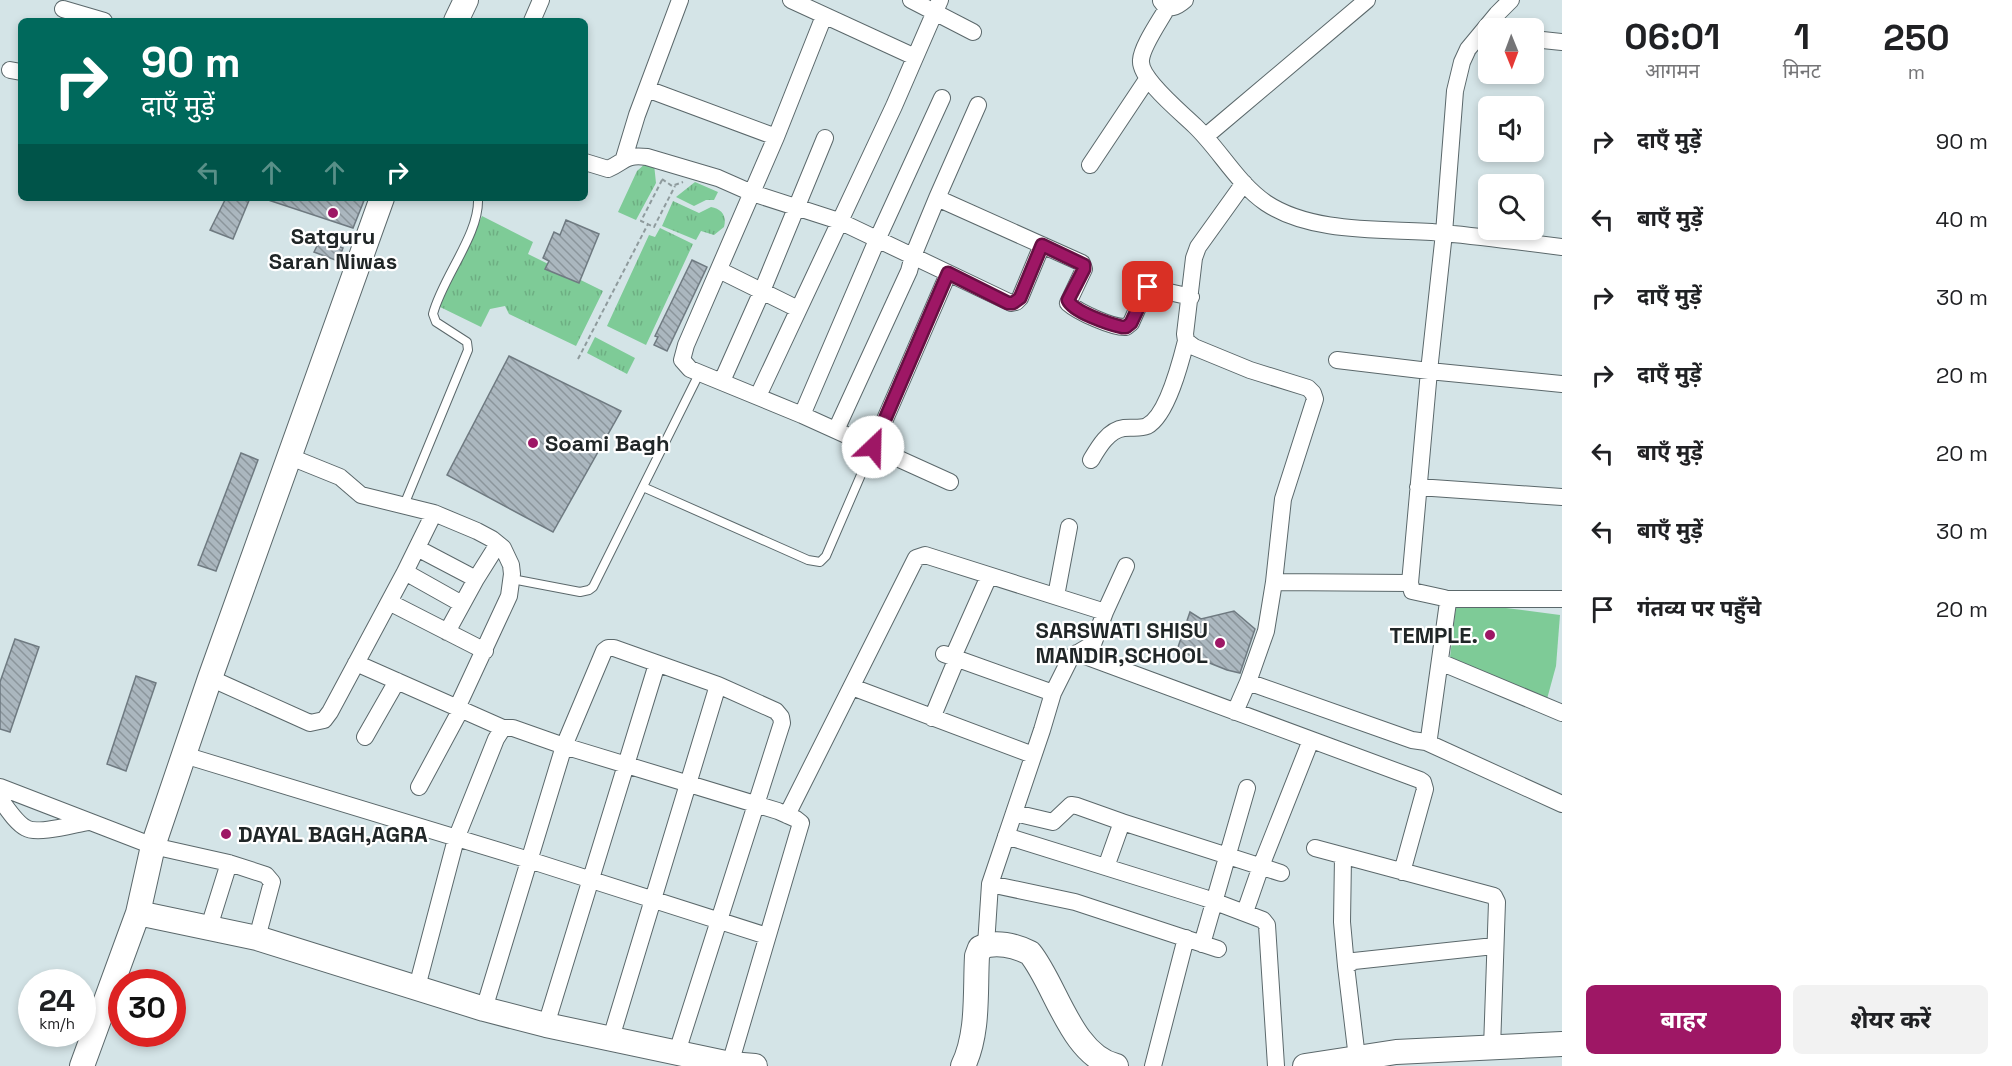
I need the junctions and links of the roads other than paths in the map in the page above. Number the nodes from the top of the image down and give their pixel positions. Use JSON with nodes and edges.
{"nodes":[{"id":1,"x":466,"y":0,"type":"edge"},
{"id":2,"x":541,"y":0,"type":"edge"},
{"id":3,"x":680,"y":0,"type":"edge"},
{"id":4,"x":791,"y":0,"type":"edge"},
{"id":5,"x":911,"y":0,"type":"edge"},
{"id":6,"x":1185,"y":0,"type":"edge"},
{"id":7,"x":1367,"y":0,"type":"edge"},
{"id":8,"x":1511,"y":0,"type":"edge"},
{"id":9,"x":811,"y":4,"type":"edge"},
{"id":10,"x":1164,"y":4,"type":"edge"},
{"id":11,"x":938,"y":6,"type":"edge"},
{"id":12,"x":63,"y":9,"type":"dead end"},
{"id":13,"x":824,"y":16,"type":"junction"},
{"id":14,"x":94,"y":18,"type":"edge"},
{"id":15,"x":457,"y":18,"type":"edge"},
{"id":16,"x":533,"y":18,"type":"edge"},
{"id":17,"x":1497,"y":18,"type":"edge"},
{"id":18,"x":973,"y":32,"type":"dead end"},
{"id":19,"x":1478,"y":40,"type":"edge"},
{"id":20,"x":1544,"y":40,"type":"edge"},
{"id":21,"x":1562,"y":42,"type":"edge"},
{"id":22,"x":915,"y":57,"type":"junction"},
{"id":23,"x":1148,"y":78,"type":"junction"},
{"id":24,"x":647,"y":89,"type":"junction"},
{"id":25,"x":942,"y":98,"type":"dead end"},
{"id":26,"x":978,"y":105,"type":"dead end"},
{"id":27,"x":1206,"y":136,"type":"junction"},
{"id":28,"x":776,"y":137,"type":"junction"},
{"id":29,"x":825,"y":138,"type":"dead end"},
{"id":30,"x":624,"y":158,"type":"junction"},
{"id":31,"x":588,"y":163,"type":"edge"},
{"id":32,"x":1090,"y":165,"type":"dead end"},
{"id":33,"x":1244,"y":183,"type":"junction"},
{"id":34,"x":752,"y":193,"type":"junction"},
{"id":35,"x":937,"y":198,"type":"junction"},
{"id":36,"x":381,"y":201,"type":"edge"},
{"id":37,"x":478,"y":201,"type":"edge"},
{"id":38,"x":796,"y":207,"type":"junction"},
{"id":39,"x":839,"y":221,"type":"junction"},
{"id":40,"x":1444,"y":233,"type":"junction"},
{"id":41,"x":877,"y":240,"type":"junction"},
{"id":42,"x":1042,"y":245,"type":"junction"},
{"id":43,"x":1562,"y":247,"type":"edge"},
{"id":44,"x":913,"y":256,"type":"junction"},
{"id":45,"x":719,"y":270,"type":"junction"},
{"id":46,"x":948,"y":273,"type":"junction"},
{"id":47,"x":762,"y":291,"type":"junction"},
{"id":48,"x":1191,"y":297,"type":"junction"},
{"id":49,"x":798,"y":309,"type":"junction"},
{"id":50,"x":1186,"y":341,"type":"junction"},
{"id":51,"x":1337,"y":360,"type":"dead end"},
{"id":52,"x":1429,"y":371,"type":"junction"},
{"id":53,"x":700,"y":372,"type":"junction"},
{"id":54,"x":722,"y":381,"type":"junction"},
{"id":55,"x":1562,"y":384,"type":"edge"},
{"id":56,"x":758,"y":396,"type":"junction"},
{"id":57,"x":802,"y":415,"type":"junction"},
{"id":58,"x":836,"y":430,"type":"junction"},
{"id":59,"x":873,"y":447,"type":"junction"},
{"id":60,"x":288,"y":456,"type":"junction"},
{"id":61,"x":1091,"y":460,"type":"dead end"},
{"id":62,"x":950,"y":482,"type":"dead end"},
{"id":63,"x":643,"y":487,"type":"junction"},
{"id":64,"x":1418,"y":487,"type":"junction"},
{"id":65,"x":1562,"y":497,"type":"edge"},
{"id":66,"x":405,"y":505,"type":"junction"},
{"id":67,"x":434,"y":513,"type":"junction"},
{"id":68,"x":1069,"y":527,"type":"dead end"},
{"id":69,"x":498,"y":544,"type":"junction"},
{"id":70,"x":417,"y":548,"type":"junction"},
{"id":71,"x":1126,"y":566,"type":"dead end"},
{"id":72,"x":405,"y":572,"type":"junction"},
{"id":73,"x":989,"y":576,"type":"junction"},
{"id":74,"x":476,"y":579,"type":"junction"},
{"id":75,"x":512,"y":579,"type":"junction"},
{"id":76,"x":1274,"y":582,"type":"junction"},
{"id":77,"x":1410,"y":583,"type":"junction"},
{"id":78,"x":1056,"y":596,"type":"junction"},
{"id":79,"x":1447,"y":599,"type":"junction"},
{"id":80,"x":1562,"y":599,"type":"edge"},
{"id":81,"x":389,"y":602,"type":"junction"},
{"id":82,"x":462,"y":604,"type":"junction"},
{"id":83,"x":1105,"y":612,"type":"junction"},
{"id":84,"x":447,"y":632,"type":"junction"},
{"id":85,"x":485,"y":651,"type":"junction"},
{"id":86,"x":1077,"y":653,"type":"junction"},
{"id":87,"x":951,"y":656,"type":"junction"},
{"id":88,"x":1440,"y":662,"type":"junction"},
{"id":89,"x":356,"y":663,"type":"junction"},
{"id":90,"x":657,"y":664,"type":"junction"},
{"id":91,"x":210,"y":678,"type":"junction"},
{"id":92,"x":397,"y":681,"type":"junction"},
{"id":93,"x":1248,"y":682,"type":"junction"},
{"id":94,"x":718,"y":686,"type":"junction"},
{"id":95,"x":852,"y":687,"type":"junction"},
{"id":96,"x":1053,"y":693,"type":"junction"},
{"id":97,"x":459,"y":709,"type":"junction"},
{"id":98,"x":1235,"y":712,"type":"junction"},
{"id":99,"x":1562,"y":713,"type":"edge"},
{"id":100,"x":932,"y":718,"type":"junction"},
{"id":101,"x":503,"y":728,"type":"junction"},
{"id":102,"x":365,"y":737,"type":"dead end"},
{"id":103,"x":1311,"y":740,"type":"junction"},
{"id":104,"x":1425,"y":742,"type":"junction"},
{"id":105,"x":564,"y":746,"type":"junction"},
{"id":106,"x":184,"y":755,"type":"junction"},
{"id":107,"x":1033,"y":755,"type":"junction"},
{"id":108,"x":626,"y":764,"type":"junction"},
{"id":109,"x":688,"y":785,"type":"junction"},
{"id":110,"x":0,"y":787,"type":"edge"},
{"id":111,"x":419,"y":787,"type":"dead end"},
{"id":112,"x":1247,"y":789,"type":"dead end"},
{"id":113,"x":0,"y":799,"type":"edge"},
{"id":114,"x":1562,"y":804,"type":"edge"},
{"id":115,"x":754,"y":805,"type":"junction"},
{"id":116,"x":1015,"y":813,"type":"junction"},
{"id":117,"x":787,"y":815,"type":"junction"},
{"id":118,"x":89,"y":822,"type":"junction"},
{"id":119,"x":1122,"y":822,"type":"junction"},
{"id":120,"x":1006,"y":836,"type":"junction"},
{"id":121,"x":456,"y":839,"type":"junction"},
{"id":122,"x":153,"y":846,"type":"junction"},
{"id":123,"x":1315,"y":848,"type":"dead end"},
{"id":124,"x":1226,"y":857,"type":"junction"},
{"id":125,"x":1343,"y":857,"type":"junction"},
{"id":126,"x":529,"y":860,"type":"junction"},
{"id":127,"x":229,"y":863,"type":"junction"},
{"id":128,"x":1106,"y":867,"type":"junction"},
{"id":129,"x":1261,"y":867,"type":"junction"},
{"id":130,"x":1402,"y":872,"type":"junction"},
{"id":131,"x":1281,"y":873,"type":"dead end"},
{"id":132,"x":590,"y":881,"type":"junction"},
{"id":133,"x":990,"y":884,"type":"junction"},
{"id":134,"x":653,"y":901,"type":"junction"},
{"id":135,"x":1214,"y":901,"type":"junction"},
{"id":136,"x":1245,"y":912,"type":"junction"},
{"id":137,"x":138,"y":913,"type":"junction"},
{"id":138,"x":718,"y":921,"type":"junction"},
{"id":139,"x":209,"y":927,"type":"junction"},
{"id":140,"x":767,"y":936,"type":"junction"},
{"id":141,"x":257,"y":938,"type":"junction"},
{"id":142,"x":1202,"y":944,"type":"junction"},
{"id":143,"x":986,"y":945,"type":"junction"},
{"id":144,"x":1494,"y":946,"type":"junction"},
{"id":145,"x":1346,"y":966,"type":"junction"},
{"id":146,"x":417,"y":987,"type":"junction"},
{"id":147,"x":484,"y":1009,"type":"junction"},
{"id":148,"x":546,"y":1024,"type":"junction"},
{"id":149,"x":611,"y":1038,"type":"junction"},
{"id":150,"x":1562,"y":1044,"type":"edge"},
{"id":151,"x":1492,"y":1047,"type":"junction"},
{"id":152,"x":677,"y":1052,"type":"junction"},
{"id":153,"x":1357,"y":1058,"type":"junction"},
{"id":154,"x":1435,"y":1058,"type":"edge"},
{"id":155,"x":730,"y":1064,"type":"junction"},
{"id":156,"x":1320,"y":1065,"type":"edge"},
{"id":157,"x":81,"y":1066,"type":"edge"},
{"id":158,"x":755,"y":1066,"type":"edge"},
{"id":159,"x":963,"y":1066,"type":"edge"},
{"id":160,"x":1116,"y":1066,"type":"edge"},
{"id":161,"x":1153,"y":1066,"type":"edge"},
{"id":162,"x":1276,"y":1066,"type":"edge"}],
"edges":[{"from":1,"to":15,"type":"street"},
{"from":2,"to":16,"type":"street"},
{"from":3,"to":24,"type":"street"},
{"from":4,"to":9,"type":"street"},
{"from":5,"to":11,"type":"street"},
{"from":6,"to":10,"type":"street"},
{"from":7,"to":27,"type":"street"},
{"from":8,"to":17,"type":"street"},
{"from":9,"to":13,"type":"street"},
{"from":10,"to":23,"type":"street"},
{"from":11,"to":18,"type":"street"},
{"from":11,"to":22,"type":"street"},
{"from":12,"to":14,"type":"street"},
{"from":13,"to":22,"type":"street"},
{"from":13,"to":28,"type":"street"},
{"from":19,"to":40,"type":"street"},
{"from":20,"to":21,"type":"street"},
{"from":22,"to":39,"type":"street"},
{"from":23,"to":27,"type":"street"},
{"from":23,"to":32,"type":"street"},
{"from":24,"to":28,"type":"street"},
{"from":24,"to":30,"type":"street"},
{"from":25,"to":41,"type":"street"},
{"from":26,"to":35,"type":"street"},
{"from":27,"to":33,"type":"street"},
{"from":28,"to":34,"type":"street"},
{"from":29,"to":38,"type":"street"},
{"from":30,"to":31,"type":"street"},
{"from":30,"to":34,"type":"street"},
{"from":33,"to":40,"type":"street"},
{"from":33,"to":48,"type":"street"},
{"from":34,"to":38,"type":"street"},
{"from":34,"to":45,"type":"street"},
{"from":35,"to":42,"type":"street"},
{"from":35,"to":44,"type":"street"},
{"from":36,"to":60,"type":"street"},
{"from":37,"to":66,"type":"lane"},
{"from":38,"to":39,"type":"street"},
{"from":38,"to":47,"type":"street"},
{"from":39,"to":41,"type":"street"},
{"from":39,"to":49,"type":"street"},
{"from":40,"to":43,"type":"street"},
{"from":40,"to":52,"type":"street"},
{"from":41,"to":44,"type":"street"},
{"from":41,"to":57,"type":"street"},
{"from":42,"to":46,"type":"street"},
{"from":42,"to":48,"type":"street"},
{"from":44,"to":46,"type":"street"},
{"from":44,"to":58,"type":"street"},
{"from":45,"to":47,"type":"street"},
{"from":45,"to":53,"type":"street"},
{"from":46,"to":59,"type":"street"},
{"from":47,"to":49,"type":"street"},
{"from":47,"to":54,"type":"street"},
{"from":48,"to":50,"type":"street"},
{"from":49,"to":56,"type":"street"},
{"from":50,"to":61,"type":"street"},
{"from":50,"to":76,"type":"street"},
{"from":51,"to":52,"type":"street"},
{"from":52,"to":55,"type":"street"},
{"from":52,"to":64,"type":"street"},
{"from":53,"to":54,"type":"street"},
{"from":53,"to":63,"type":"lane"},
{"from":54,"to":56,"type":"street"},
{"from":56,"to":57,"type":"street"},
{"from":57,"to":58,"type":"street"},
{"from":58,"to":59,"type":"street"},
{"from":59,"to":62,"type":"street"},
{"from":59,"to":63,"type":"lane"},
{"from":60,"to":66,"type":"street"},
{"from":60,"to":91,"type":"street"},
{"from":63,"to":75,"type":"lane"},
{"from":64,"to":65,"type":"street"},
{"from":64,"to":77,"type":"street"},
{"from":66,"to":67,"type":"street"},
{"from":67,"to":69,"type":"street"},
{"from":67,"to":70,"type":"street"},
{"from":68,"to":78,"type":"street"},
{"from":69,"to":74,"type":"street"},
{"from":69,"to":75,"type":"street"},
{"from":70,"to":72,"type":"street"},
{"from":70,"to":74,"type":"street"},
{"from":71,"to":83,"type":"street"},
{"from":72,"to":81,"type":"street"},
{"from":72,"to":82,"type":"street"},
{"from":73,"to":78,"type":"street"},
{"from":73,"to":87,"type":"street"},
{"from":73,"to":95,"type":"street"},
{"from":74,"to":82,"type":"street"},
{"from":75,"to":85,"type":"street"},
{"from":76,"to":77,"type":"street"},
{"from":76,"to":93,"type":"street"},
{"from":77,"to":79,"type":"street"},
{"from":78,"to":83,"type":"street"},
{"from":79,"to":80,"type":"street"},
{"from":79,"to":88,"type":"street"},
{"from":81,"to":84,"type":"street"},
{"from":81,"to":89,"type":"street"},
{"from":82,"to":84,"type":"street"},
{"from":83,"to":86,"type":"street"},
{"from":84,"to":85,"type":"street"},
{"from":85,"to":97,"type":"street"},
{"from":86,"to":96,"type":"street"},
{"from":86,"to":98,"type":"street"},
{"from":87,"to":96,"type":"street"},
{"from":87,"to":100,"type":"street"},
{"from":88,"to":99,"type":"street"},
{"from":88,"to":104,"type":"street"},
{"from":89,"to":91,"type":"street"},
{"from":89,"to":92,"type":"street"},
{"from":90,"to":94,"type":"street"},
{"from":90,"to":105,"type":"street"},
{"from":90,"to":108,"type":"street"},
{"from":91,"to":106,"type":"street"},
{"from":92,"to":97,"type":"street"},
{"from":92,"to":102,"type":"street"},
{"from":93,"to":98,"type":"street"},
{"from":93,"to":104,"type":"street"},
{"from":94,"to":109,"type":"street"},
{"from":94,"to":115,"type":"street"},
{"from":95,"to":100,"type":"street"},
{"from":95,"to":117,"type":"street"},
{"from":96,"to":107,"type":"street"},
{"from":97,"to":101,"type":"street"},
{"from":97,"to":111,"type":"street"},
{"from":98,"to":103,"type":"street"},
{"from":100,"to":107,"type":"street"},
{"from":101,"to":105,"type":"street"},
{"from":101,"to":121,"type":"street"},
{"from":103,"to":129,"type":"street"},
{"from":103,"to":130,"type":"street"},
{"from":104,"to":114,"type":"street"},
{"from":105,"to":108,"type":"street"},
{"from":105,"to":126,"type":"street"},
{"from":106,"to":121,"type":"street"},
{"from":106,"to":122,"type":"street"},
{"from":107,"to":116,"type":"street"},
{"from":108,"to":109,"type":"street"},
{"from":108,"to":132,"type":"street"},
{"from":109,"to":115,"type":"street"},
{"from":109,"to":134,"type":"street"},
{"from":110,"to":118,"type":"street"},
{"from":112,"to":124,"type":"street"},
{"from":113,"to":118,"type":"street"},
{"from":115,"to":117,"type":"street"},
{"from":115,"to":138,"type":"street"},
{"from":116,"to":119,"type":"street"},
{"from":116,"to":120,"type":"street"},
{"from":117,"to":140,"type":"street"},
{"from":118,"to":122,"type":"street"},
{"from":119,"to":124,"type":"street"},
{"from":119,"to":128,"type":"street"},
{"from":120,"to":128,"type":"street"},
{"from":120,"to":133,"type":"street"},
{"from":121,"to":126,"type":"street"},
{"from":121,"to":146,"type":"street"},
{"from":122,"to":127,"type":"street"},
{"from":122,"to":137,"type":"street"},
{"from":123,"to":125,"type":"street"},
{"from":124,"to":129,"type":"street"},
{"from":124,"to":135,"type":"street"},
{"from":125,"to":130,"type":"street"},
{"from":125,"to":145,"type":"street"},
{"from":126,"to":132,"type":"street"},
{"from":126,"to":147,"type":"street"},
{"from":127,"to":139,"type":"street"},
{"from":127,"to":141,"type":"street"},
{"from":128,"to":135,"type":"street"},
{"from":129,"to":131,"type":"street"},
{"from":129,"to":136,"type":"street"},
{"from":130,"to":144,"type":"street"},
{"from":132,"to":134,"type":"street"},
{"from":132,"to":148,"type":"street"},
{"from":133,"to":142,"type":"street"},
{"from":133,"to":143,"type":"street"},
{"from":134,"to":138,"type":"street"},
{"from":134,"to":149,"type":"street"},
{"from":135,"to":136,"type":"street"},
{"from":135,"to":142,"type":"street"},
{"from":136,"to":162,"type":"street"},
{"from":137,"to":139,"type":"street"},
{"from":137,"to":157,"type":"street"},
{"from":138,"to":140,"type":"street"},
{"from":138,"to":152,"type":"street"},
{"from":139,"to":141,"type":"street"},
{"from":140,"to":155,"type":"street"},
{"from":141,"to":146,"type":"street"},
{"from":142,"to":161,"type":"street"},
{"from":143,"to":159,"type":"street"},
{"from":143,"to":160,"type":"street"},
{"from":144,"to":145,"type":"street"},
{"from":144,"to":151,"type":"street"},
{"from":145,"to":153,"type":"street"},
{"from":146,"to":147,"type":"street"},
{"from":147,"to":148,"type":"street"},
{"from":148,"to":149,"type":"street"},
{"from":149,"to":152,"type":"street"},
{"from":150,"to":151,"type":"street"},
{"from":151,"to":154,"type":"street"},
{"from":152,"to":155,"type":"street"},
{"from":153,"to":154,"type":"street"},
{"from":153,"to":156,"type":"street"},
{"from":155,"to":158,"type":"street"}]}
